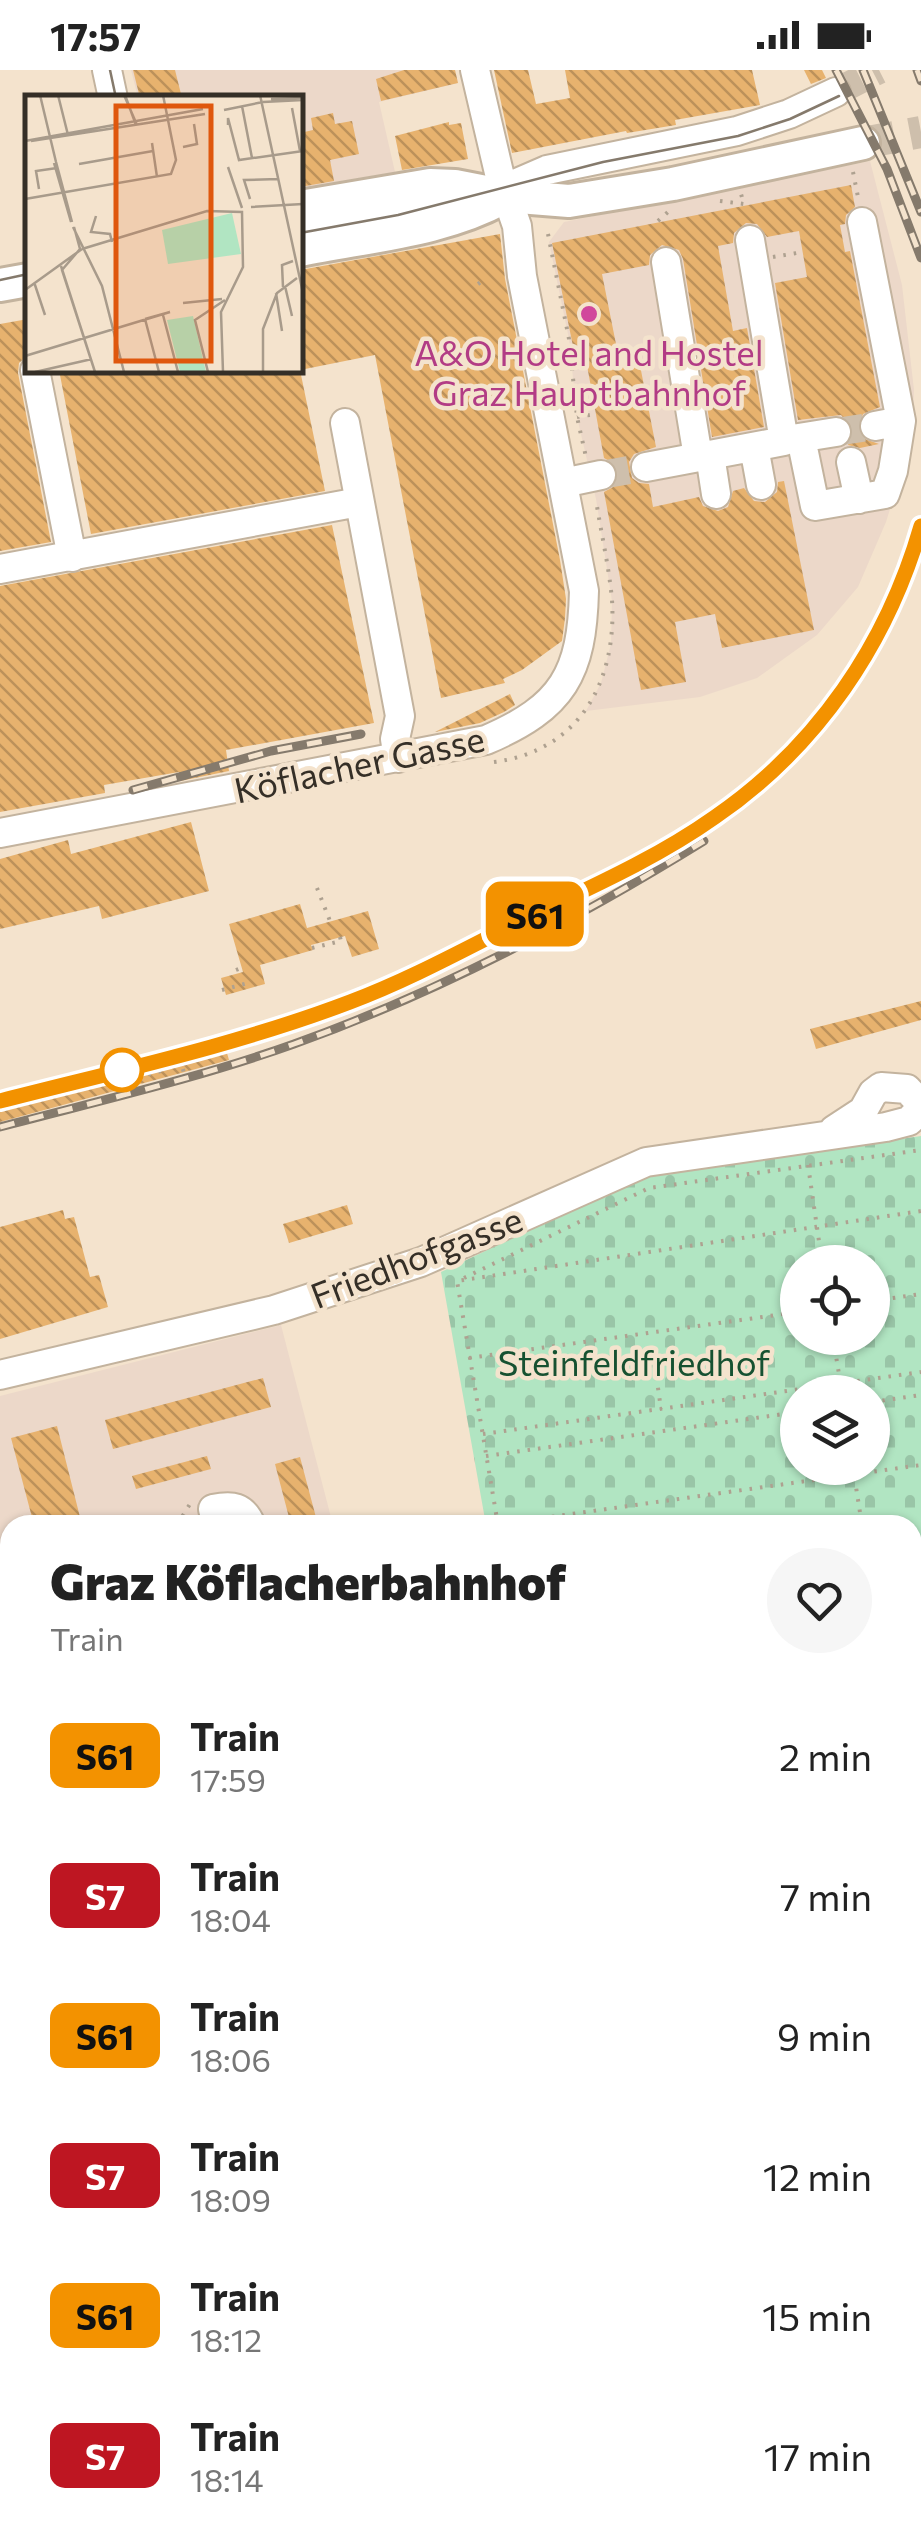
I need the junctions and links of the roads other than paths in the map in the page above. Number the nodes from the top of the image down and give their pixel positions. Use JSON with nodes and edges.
{"nodes":[{"id":1,"x":107,"y":70,"type":"edge"},
{"id":2,"x":476,"y":70,"type":"edge"},
{"id":3,"x":836,"y":92,"type":"tunnel mouth"},
{"id":4,"x":112,"y":95,"type":"edge"},
{"id":5,"x":858,"y":155,"type":"tunnel mouth"},
{"id":6,"x":506,"y":196,"type":"junction"},
{"id":7,"x":302,"y":207,"type":"edge"},
{"id":8,"x":862,"y":222,"type":"road end"},
{"id":9,"x":302,"y":228,"type":"edge"},
{"id":10,"x":302,"y":250,"type":"edge"},
{"id":11,"x":752,"y":250,"type":"road end"},
{"id":12,"x":666,"y":262,"type":"dead end"},
{"id":13,"x":25,"y":281,"type":"edge"},
{"id":14,"x":0,"y":285,"type":"edge"},
{"id":15,"x":35,"y":372,"type":"edge"},
{"id":16,"x":345,"y":423,"type":"dead end"},
{"id":17,"x":836,"y":432,"type":"tunnel mouth"},
{"id":18,"x":793,"y":439,"type":"junction"},
{"id":19,"x":754,"y":446,"type":"junction"},
{"id":20,"x":704,"y":456,"type":"junction"},
{"id":21,"x":852,"y":462,"type":"dead end"},
{"id":22,"x":646,"y":467,"type":"tunnel mouth"},
{"id":23,"x":601,"y":475,"type":"tunnel mouth"},
{"id":24,"x":563,"y":483,"type":"junction"},
{"id":25,"x":761,"y":485,"type":"dead end"},
{"id":26,"x":716,"y":494,"type":"dead end"},
{"id":27,"x":858,"y":499,"type":"junction"},
{"id":28,"x":359,"y":502,"type":"junction"},
{"id":29,"x":72,"y":557,"type":"junction"},
{"id":30,"x":0,"y":569,"type":"edge"},
{"id":31,"x":398,"y":758,"type":"junction"},
{"id":32,"x":0,"y":833,"type":"edge"},
{"id":33,"x":921,"y":1106,"type":"edge"},
{"id":34,"x":830,"y":1133,"type":"junction"},
{"id":35,"x":0,"y":1376,"type":"edge"},
{"id":36,"x":215,"y":1515,"type":"edge"},
{"id":37,"x":245,"y":1515,"type":"edge"}],
"edges":[{"from":1,"to":4,"type":"street"},
{"from":2,"to":6,"type":"street","name":"Köflacher Gasse"},
{"from":3,"to":6,"type":"street"},
{"from":5,"to":6,"type":"main road"},
{"from":6,"to":7,"type":"main road"},
{"from":6,"to":9,"type":"street"},
{"from":6,"to":10,"type":"main road"},
{"from":6,"to":24,"type":"street","name":"Köflacher Gasse"},
{"from":8,"to":27,"type":"street"},
{"from":11,"to":18,"type":"street"},
{"from":12,"to":20,"type":"street"},
{"from":13,"to":14,"type":"main road"},
{"from":15,"to":29,"type":"street"},
{"from":16,"to":28,"type":"street"},
{"from":17,"to":18,"type":"street"},
{"from":18,"to":19,"type":"street"},
{"from":18,"to":27,"type":"street"},
{"from":19,"to":20,"type":"street"},
{"from":19,"to":25,"type":"street"},
{"from":20,"to":22,"type":"street"},
{"from":20,"to":26,"type":"street"},
{"from":21,"to":27,"type":"street"},
{"from":23,"to":24,"type":"street"},
{"from":24,"to":31,"type":"street","name":"Köflacher Gasse"},
{"from":28,"to":29,"type":"street"},
{"from":28,"to":31,"type":"street"},
{"from":29,"to":30,"type":"street"},
{"from":31,"to":32,"type":"street","name":"Köflacher Gasse"},
{"from":33,"to":34,"type":"street","name":"Friedhofgasse"},
{"from":33,"to":34,"type":"street","name":"Friedhofgasse"},
{"from":34,"to":35,"type":"street","name":"Friedhofgasse"},
{"from":36,"to":37,"type":"street"}]}
